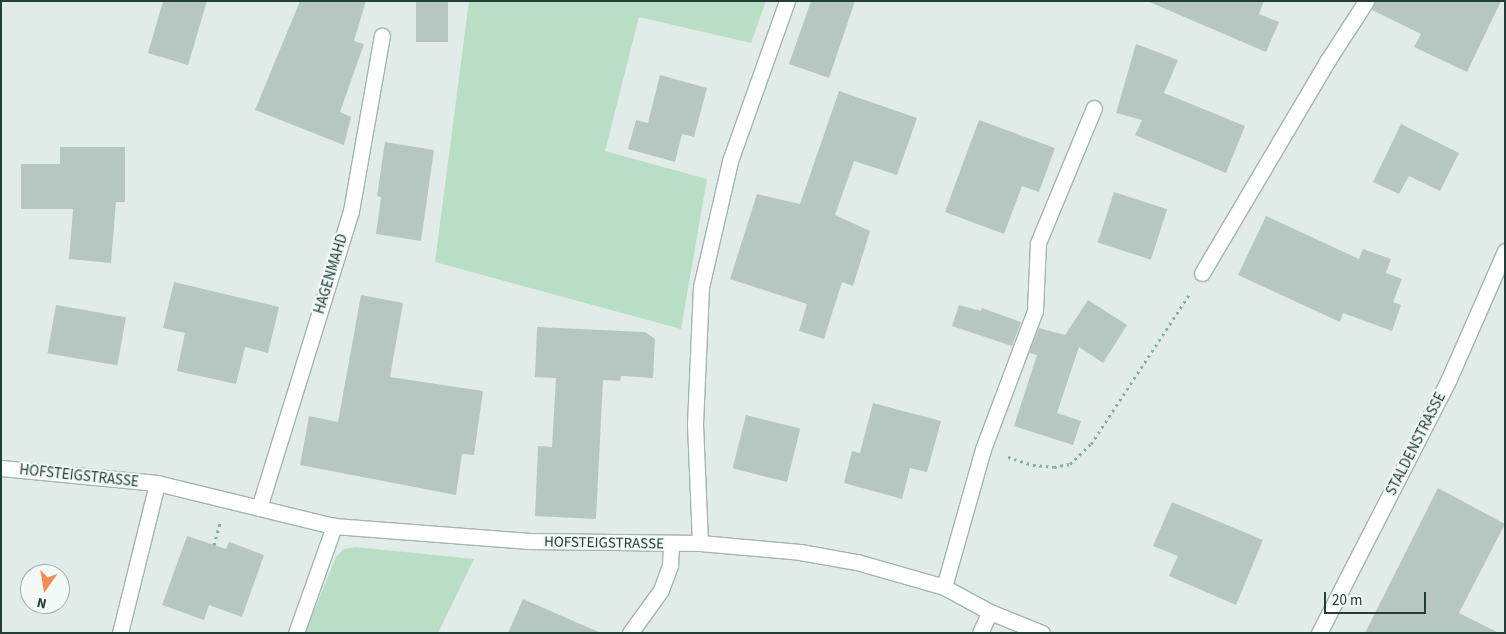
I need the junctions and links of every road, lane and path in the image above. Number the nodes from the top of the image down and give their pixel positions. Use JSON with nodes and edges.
{"nodes":[{"id":1,"x":787,"y":1,"type":"edge"},
{"id":2,"x":1366,"y":1,"type":"edge"},
{"id":3,"x":382,"y":36,"type":"dead end"},
{"id":4,"x":1094,"y":108,"type":"dead end"},
{"id":5,"x":1505,"y":251,"type":"edge"},
{"id":6,"x":1202,"y":274,"type":"joint"},
{"id":7,"x":983,"y":449,"type":"junction"},
{"id":8,"x":1,"y":468,"type":"edge"},
{"id":9,"x":158,"y":484,"type":"junction"},
{"id":10,"x":259,"y":508,"type":"junction"},
{"id":11,"x":222,"y":518,"type":"dead end"},
{"id":12,"x":334,"y":526,"type":"junction"},
{"id":13,"x":700,"y":543,"type":"junction"},
{"id":14,"x":671,"y":544,"type":"junction"},
{"id":15,"x":214,"y":545,"type":"dead end"},
{"id":16,"x":944,"y":587,"type":"junction"},
{"id":17,"x":990,"y":612,"type":"junction"},
{"id":18,"x":120,"y":633,"type":"edge"},
{"id":19,"x":296,"y":633,"type":"edge"},
{"id":20,"x":630,"y":633,"type":"edge"},
{"id":21,"x":980,"y":633,"type":"edge"},
{"id":22,"x":1042,"y":633,"type":"edge"},
{"id":23,"x":1319,"y":633,"type":"edge"}],
"edges":[{"from":1,"to":13,"type":"street"},
{"from":2,"to":6,"type":"street"},
{"from":3,"to":10,"type":"street","name":"HAGENMAHD"},
{"from":4,"to":7,"type":"street"},
{"from":5,"to":23,"type":"street","name":"STALDENSTRASSE"},
{"from":6,"to":7,"type":"path"},
{"from":7,"to":16,"type":"street"},
{"from":8,"to":9,"type":"street","name":"HOFSTEIGSTRASSE"},
{"from":9,"to":10,"type":"street","name":"HOFSTEIGSTRASSE"},
{"from":9,"to":18,"type":"street","name":"HOFSTEIGSTRASSE"},
{"from":10,"to":12,"type":"street","name":"HOFSTEIGSTRASSE"},
{"from":11,"to":15,"type":"path"},
{"from":12,"to":14,"type":"street","name":"HOFSTEIGSTRASSE"},
{"from":12,"to":19,"type":"street"},
{"from":13,"to":14,"type":"street","name":"HOFSTEIGSTRASSE"},
{"from":13,"to":16,"type":"street","name":"HOFSTEIGSTRASSE"},
{"from":14,"to":20,"type":"street"},
{"from":16,"to":17,"type":"street","name":"HOFSTEIGSTRASSE"},
{"from":17,"to":21,"type":"street"},
{"from":17,"to":22,"type":"street","name":"HOFSTEIGSTRASSE"}]}
